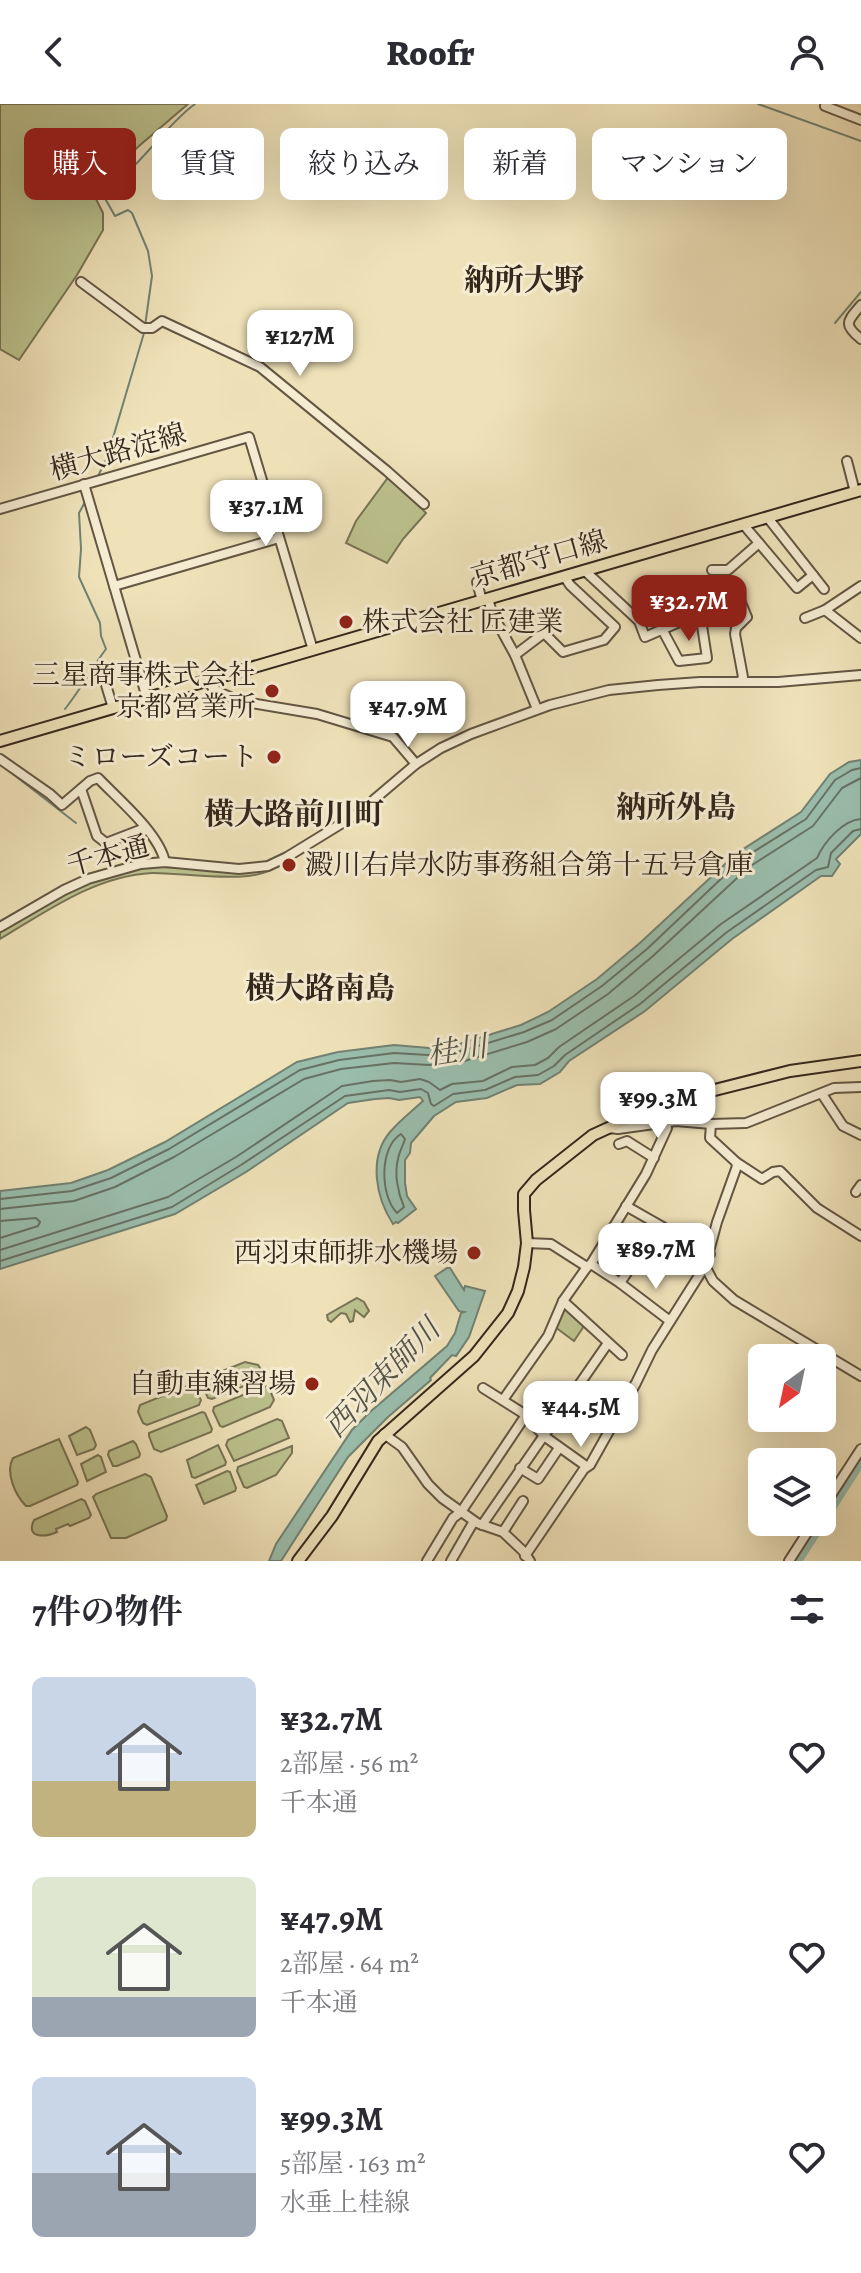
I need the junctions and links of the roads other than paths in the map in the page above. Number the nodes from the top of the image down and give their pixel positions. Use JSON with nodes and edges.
{"nodes":[{"id":1,"x":851,"y":104,"type":"edge"},
{"id":2,"x":825,"y":106,"type":"edge"},
{"id":3,"x":847,"y":114,"type":"junction"},
{"id":4,"x":861,"y":120,"type":"edge"},
{"id":5,"x":81,"y":282,"type":"dead end"},
{"id":6,"x":861,"y":305,"type":"edge"},
{"id":7,"x":861,"y":339,"type":"edge"},
{"id":8,"x":847,"y":461,"type":"dead end"},
{"id":9,"x":84,"y":484,"type":"junction"},
{"id":10,"x":858,"y":491,"type":"edge"},
{"id":11,"x":424,"y":504,"type":"dead end"},
{"id":12,"x":0,"y":509,"type":"edge"},
{"id":13,"x":768,"y":518,"type":"junction"},
{"id":14,"x":743,"y":524,"type":"junction"},
{"id":15,"x":279,"y":538,"type":"junction"},
{"id":16,"x":759,"y":543,"type":"junction"},
{"id":17,"x":584,"y":570,"type":"junction"},
{"id":18,"x":712,"y":570,"type":"dead end"},
{"id":19,"x":813,"y":575,"type":"junction"},
{"id":20,"x":564,"y":576,"type":"junction"},
{"id":21,"x":477,"y":582,"type":"dead end"},
{"id":22,"x":114,"y":586,"type":"junction"},
{"id":23,"x":861,"y":586,"type":"edge"},
{"id":24,"x":824,"y":589,"type":"dead end"},
{"id":25,"x":852,"y":592,"type":"junction"},
{"id":26,"x":861,"y":599,"type":"edge"},
{"id":27,"x":485,"y":600,"type":"junction"},
{"id":28,"x":825,"y":610,"type":"junction"},
{"id":29,"x":700,"y":613,"type":"junction"},
{"id":30,"x":805,"y":618,"type":"dead end"},
{"id":31,"x":663,"y":631,"type":"junction"},
{"id":32,"x":861,"y":638,"type":"edge"},
{"id":33,"x":313,"y":650,"type":"junction"},
{"id":34,"x":515,"y":655,"type":"junction"},
{"id":35,"x":118,"y":667,"type":"dead end"},
{"id":36,"x":861,"y":675,"type":"edge"},
{"id":37,"x":209,"y":680,"type":"junction"},
{"id":38,"x":741,"y":681,"type":"junction"},
{"id":39,"x":147,"y":698,"type":"junction"},
{"id":40,"x":113,"y":708,"type":"junction"},
{"id":41,"x":537,"y":709,"type":"junction"},
{"id":42,"x":0,"y":741,"type":"edge"},
{"id":43,"x":0,"y":759,"type":"edge"},
{"id":44,"x":416,"y":764,"type":"junction"},
{"id":45,"x":81,"y":789,"type":"junction"},
{"id":46,"x":145,"y":828,"type":"junction"},
{"id":47,"x":165,"y":862,"type":"junction"},
{"id":48,"x":0,"y":927,"type":"edge"},
{"id":49,"x":861,"y":1061,"type":"edge"},
{"id":50,"x":861,"y":1087,"type":"edge"},
{"id":51,"x":822,"y":1094,"type":"junction"},
{"id":52,"x":666,"y":1123,"type":"junction"},
{"id":53,"x":711,"y":1124,"type":"junction"},
{"id":54,"x":607,"y":1128,"type":"junction"},
{"id":55,"x":861,"y":1135,"type":"edge"},
{"id":56,"x":619,"y":1144,"type":"dead end"},
{"id":57,"x":654,"y":1158,"type":"junction"},
{"id":58,"x":736,"y":1162,"type":"junction"},
{"id":59,"x":626,"y":1206,"type":"junction"},
{"id":60,"x":610,"y":1235,"type":"junction"},
{"id":61,"x":861,"y":1235,"type":"edge"},
{"id":62,"x":527,"y":1243,"type":"junction"},
{"id":63,"x":710,"y":1254,"type":"junction"},
{"id":64,"x":589,"y":1265,"type":"junction"},
{"id":65,"x":705,"y":1266,"type":"junction"},
{"id":66,"x":620,"y":1283,"type":"junction"},
{"id":67,"x":563,"y":1301,"type":"junction"},
{"id":68,"x":670,"y":1321,"type":"junction"},
{"id":69,"x":608,"y":1343,"type":"junction"},
{"id":70,"x":622,"y":1355,"type":"dead end"},
{"id":71,"x":861,"y":1376,"type":"edge"},
{"id":72,"x":483,"y":1388,"type":"dead end"},
{"id":73,"x":503,"y":1400,"type":"junction"},
{"id":74,"x":526,"y":1415,"type":"junction"},
{"id":75,"x":384,"y":1434,"type":"junction"},
{"id":76,"x":544,"y":1436,"type":"junction"},
{"id":77,"x":559,"y":1448,"type":"junction"},
{"id":78,"x":861,"y":1449,"type":"edge"},
{"id":79,"x":586,"y":1466,"type":"junction"},
{"id":80,"x":520,"y":1468,"type":"junction"},
{"id":81,"x":836,"y":1487,"type":"edge"},
{"id":82,"x":523,"y":1501,"type":"dead end"},
{"id":83,"x":461,"y":1512,"type":"junction"},
{"id":84,"x":478,"y":1523,"type":"junction"},
{"id":85,"x":503,"y":1532,"type":"junction"},
{"id":86,"x":805,"y":1536,"type":"edge"},
{"id":87,"x":527,"y":1559,"type":"edge"},
{"id":88,"x":298,"y":1561,"type":"edge"},
{"id":89,"x":427,"y":1561,"type":"edge"},
{"id":90,"x":451,"y":1561,"type":"edge"},
{"id":91,"x":789,"y":1561,"type":"edge"}],
"edges":[{"from":1,"to":3,"type":"street"},
{"from":2,"to":3,"type":"street"},
{"from":3,"to":4,"type":"street"},
{"from":5,"to":11,"type":"street"},
{"from":6,"to":7,"type":"street"},
{"from":8,"to":10,"type":"street"},
{"from":9,"to":12,"type":"street","name":"横大路淀線"},
{"from":9,"to":15,"type":"street","name":"横大路淀線"},
{"from":9,"to":22,"type":"street"},
{"from":10,"to":13,"type":"main road","name":"京都守口線"},
{"from":13,"to":14,"type":"main road","name":"京都守口線"},
{"from":13,"to":19,"type":"street"},
{"from":14,"to":16,"type":"street"},
{"from":14,"to":17,"type":"main road","name":"京都守口線"},
{"from":15,"to":22,"type":"street"},
{"from":15,"to":33,"type":"street"},
{"from":16,"to":18,"type":"street"},
{"from":16,"to":19,"type":"street"},
{"from":17,"to":20,"type":"main road","name":"京都守口線"},
{"from":17,"to":31,"type":"street"},
{"from":19,"to":24,"type":"street"},
{"from":20,"to":27,"type":"main road","name":"京都守口線"},
{"from":20,"to":34,"type":"street"},
{"from":21,"to":27,"type":"street"},
{"from":22,"to":39,"type":"street"},
{"from":23,"to":25,"type":"street"},
{"from":25,"to":26,"type":"street"},
{"from":25,"to":28,"type":"street"},
{"from":27,"to":33,"type":"main road","name":"京都守口線"},
{"from":27,"to":34,"type":"street"},
{"from":28,"to":30,"type":"street"},
{"from":28,"to":32,"type":"street"},
{"from":29,"to":31,"type":"street"},
{"from":29,"to":31,"type":"street"},
{"from":29,"to":38,"type":"street"},
{"from":33,"to":37,"type":"main road","name":"京都守口線"},
{"from":34,"to":41,"type":"street"},
{"from":35,"to":40,"type":"street"},
{"from":36,"to":38,"type":"street","name":"千本通"},
{"from":37,"to":39,"type":"main road","name":"京都守口線"},
{"from":37,"to":44,"type":"street"},
{"from":38,"to":41,"type":"street","name":"千本通"},
{"from":39,"to":40,"type":"main road","name":"京都守口線"},
{"from":40,"to":42,"type":"main road","name":"京都守口線"},
{"from":41,"to":44,"type":"street","name":"千本通"},
{"from":43,"to":45,"type":"street"},
{"from":44,"to":47,"type":"street","name":"千本通"},
{"from":45,"to":46,"type":"street"},
{"from":45,"to":46,"type":"street"},
{"from":46,"to":47,"type":"street"},
{"from":47,"to":48,"type":"street","name":"千本通"},
{"from":49,"to":54,"type":"main road"},
{"from":50,"to":51,"type":"street"},
{"from":51,"to":53,"type":"street"},
{"from":51,"to":55,"type":"street"},
{"from":52,"to":53,"type":"street"},
{"from":52,"to":54,"type":"street"},
{"from":52,"to":57,"type":"street"},
{"from":53,"to":58,"type":"street"},
{"from":54,"to":62,"type":"main road"},
{"from":56,"to":57,"type":"street"},
{"from":57,"to":59,"type":"street"},
{"from":58,"to":61,"type":"street"},
{"from":58,"to":63,"type":"street"},
{"from":59,"to":60,"type":"street"},
{"from":59,"to":63,"type":"street"},
{"from":60,"to":64,"type":"street"},
{"from":60,"to":66,"type":"street"},
{"from":62,"to":64,"type":"street"},
{"from":62,"to":75,"type":"main road"},
{"from":63,"to":65,"type":"street"},
{"from":64,"to":66,"type":"street"},
{"from":64,"to":67,"type":"street"},
{"from":65,"to":68,"type":"street"},
{"from":65,"to":71,"type":"street"},
{"from":66,"to":68,"type":"street"},
{"from":67,"to":69,"type":"street"},
{"from":67,"to":73,"type":"street"},
{"from":68,"to":79,"type":"street"},
{"from":69,"to":70,"type":"street"},
{"from":69,"to":76,"type":"street"},
{"from":72,"to":73,"type":"street"},
{"from":73,"to":74,"type":"street"},
{"from":74,"to":76,"type":"street"},
{"from":74,"to":83,"type":"street"},
{"from":75,"to":83,"type":"street"},
{"from":75,"to":88,"type":"main road"},
{"from":76,"to":77,"type":"street"},
{"from":76,"to":80,"type":"street"},
{"from":77,"to":79,"type":"street"},
{"from":77,"to":80,"type":"street"},
{"from":78,"to":81,"type":"street"},
{"from":79,"to":87,"type":"street"},
{"from":80,"to":84,"type":"street"},
{"from":82,"to":85,"type":"street"},
{"from":83,"to":84,"type":"street"},
{"from":83,"to":89,"type":"street"},
{"from":84,"to":85,"type":"street"},
{"from":84,"to":90,"type":"street"},
{"from":85,"to":87,"type":"street"},
{"from":86,"to":91,"type":"street"}]}
